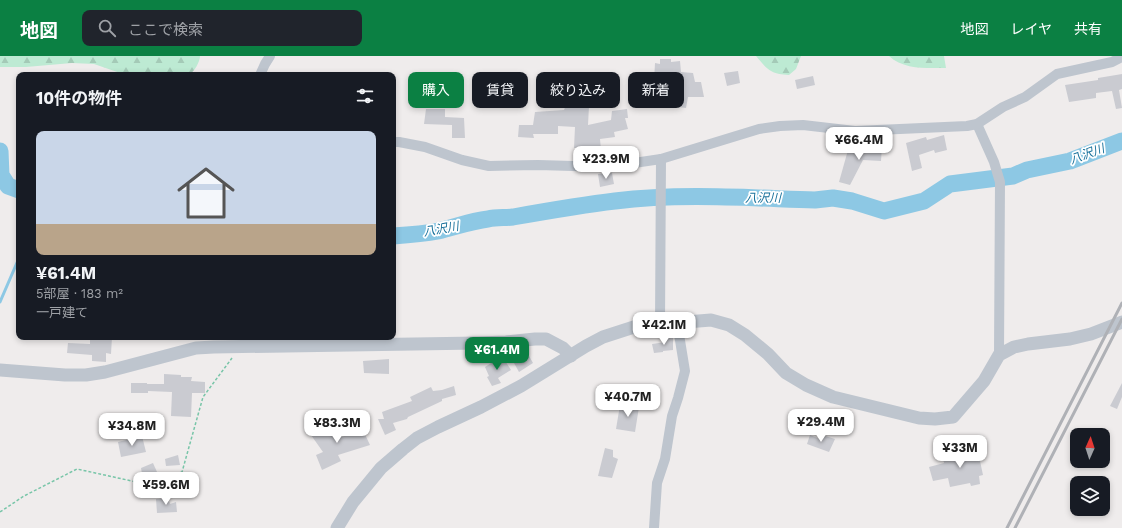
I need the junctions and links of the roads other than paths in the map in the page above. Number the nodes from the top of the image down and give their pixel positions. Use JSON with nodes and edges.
{"nodes":[{"id":1,"x":270,"y":56,"type":"edge"},
{"id":2,"x":1122,"y":57,"type":"edge"},
{"id":3,"x":261,"y":72,"type":"edge"},
{"id":4,"x":977,"y":124,"type":"junction"},
{"id":5,"x":396,"y":142,"type":"edge"},
{"id":6,"x":661,"y":159,"type":"junction"},
{"id":7,"x":677,"y":322,"type":"junction"},
{"id":8,"x":1122,"y":322,"type":"edge"},
{"id":9,"x":660,"y":324,"type":"junction"},
{"id":10,"x":262,"y":341,"type":"edge"},
{"id":11,"x":999,"y":355,"type":"junction"},
{"id":12,"x":571,"y":356,"type":"junction"},
{"id":13,"x":0,"y":370,"type":"edge"},
{"id":14,"x":337,"y":528,"type":"edge"},
{"id":15,"x":654,"y":528,"type":"edge"}],
"edges":[{"from":1,"to":3,"type":"street"},
{"from":2,"to":4,"type":"street"},
{"from":4,"to":6,"type":"street"},
{"from":4,"to":11,"type":"street"},
{"from":5,"to":6,"type":"street"},
{"from":6,"to":9,"type":"street"},
{"from":7,"to":9,"type":"street"},
{"from":7,"to":11,"type":"street"},
{"from":7,"to":15,"type":"street"},
{"from":8,"to":11,"type":"street"},
{"from":9,"to":12,"type":"street"},
{"from":10,"to":12,"type":"street"},
{"from":10,"to":13,"type":"street"},
{"from":12,"to":14,"type":"street"}]}
